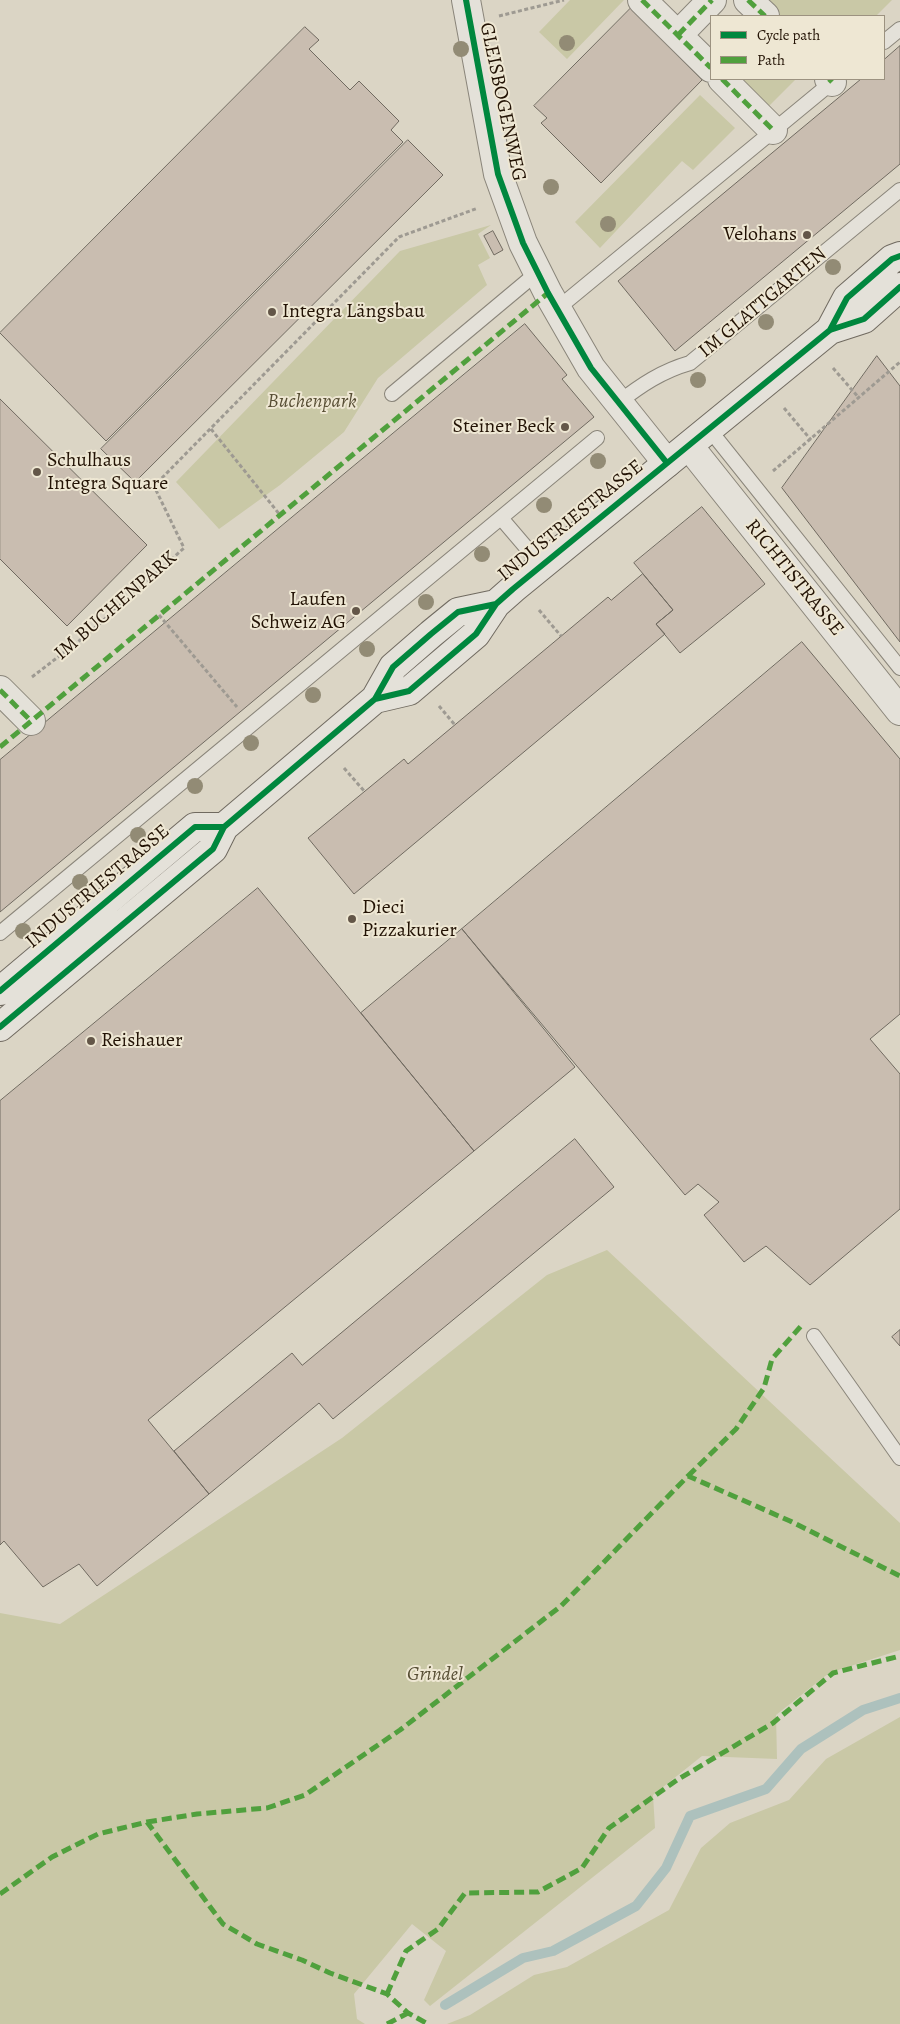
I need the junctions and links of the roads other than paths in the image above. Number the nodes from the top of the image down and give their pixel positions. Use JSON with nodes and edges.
{"nodes":[{"id":1,"x":642,"y":0,"type":"edge"},
{"id":2,"x":712,"y":0,"type":"edge"},
{"id":3,"x":748,"y":0,"type":"edge"},
{"id":4,"x":467,"y":11,"type":"edge"},
{"id":5,"x":764,"y":15,"type":"edge"},
{"id":6,"x":900,"y":29,"type":"edge"},
{"id":7,"x":678,"y":35,"type":"junction"},
{"id":8,"x":885,"y":41,"type":"edge"},
{"id":9,"x":710,"y":67,"type":"edge"},
{"id":10,"x":723,"y":80,"type":"edge"},
{"id":11,"x":833,"y":80,"type":"edge"},
{"id":12,"x":774,"y":130,"type":"junction"},
{"id":13,"x":900,"y":190,"type":"edge"},
{"id":14,"x":900,"y":256,"type":"edge"},
{"id":15,"x":538,"y":272,"type":"junction"},
{"id":16,"x":900,"y":287,"type":"edge"},
{"id":17,"x":556,"y":309,"type":"junction"},
{"id":18,"x":830,"y":330,"type":"junction"},
{"id":19,"x":392,"y":394,"type":"dead end"},
{"id":20,"x":618,"y":403,"type":"junction"},
{"id":21,"x":699,"y":437,"type":"junction"},
{"id":22,"x":598,"y":438,"type":"dead end"},
{"id":23,"x":666,"y":464,"type":"junction"},
{"id":24,"x":501,"y":518,"type":"junction"},
{"id":25,"x":542,"y":566,"type":"junction"},
{"id":26,"x":900,"y":668,"type":"edge"},
{"id":27,"x":4,"y":693,"type":"edge"},
{"id":28,"x":900,"y":711,"type":"edge"},
{"id":29,"x":31,"y":721,"type":"dead end"},
{"id":30,"x":224,"y":827,"type":"junction"},
{"id":31,"x":0,"y":933,"type":"edge"},
{"id":32,"x":0,"y":990,"type":"edge"},
{"id":33,"x":0,"y":1027,"type":"edge"},
{"id":34,"x":814,"y":1336,"type":"dead end"},
{"id":35,"x":900,"y":1458,"type":"edge"}],
"edges":[{"from":1,"to":7,"type":"street"},
{"from":2,"to":7,"type":"street"},
{"from":3,"to":5,"type":"street"},
{"from":4,"to":15,"type":"street","name":"GLEISBOGENWEG"},
{"from":6,"to":8,"type":"lane"},
{"from":7,"to":9,"type":"street"},
{"from":10,"to":12,"type":"street"},
{"from":11,"to":12,"type":"lane"},
{"from":12,"to":17,"type":"lane"},
{"from":13,"to":20,"type":"lane","name":"IM GLATTGARTEN"},
{"from":14,"to":18,"type":"street","name":"INDUSTRIESTRASSE"},
{"from":15,"to":17,"type":"street","name":"GLEISBOGENWEG"},
{"from":15,"to":19,"type":"lane"},
{"from":16,"to":18,"type":"street","name":"INDUSTRIESTRASSE"},
{"from":17,"to":20,"type":"street","name":"GLEISBOGENWEG"},
{"from":18,"to":21,"type":"street","name":"INDUSTRIESTRASSE"},
{"from":20,"to":23,"type":"street","name":"GLEISBOGENWEG"},
{"from":21,"to":23,"type":"street","name":"INDUSTRIESTRASSE"},
{"from":21,"to":26,"type":"lane"},
{"from":21,"to":28,"type":"street","name":"RICHTISTRASSE"},
{"from":22,"to":24,"type":"lane"},
{"from":23,"to":25,"type":"street","name":"INDUSTRIESTRASSE"},
{"from":24,"to":25,"type":"lane"},
{"from":24,"to":31,"type":"lane"},
{"from":25,"to":30,"type":"street","name":"INDUSTRIESTRASSE"},
{"from":27,"to":29,"type":"street"},
{"from":30,"to":32,"type":"street","name":"INDUSTRIESTRASSE"},
{"from":30,"to":33,"type":"street","name":"INDUSTRIESTRASSE"},
{"from":34,"to":35,"type":"lane"}]}
